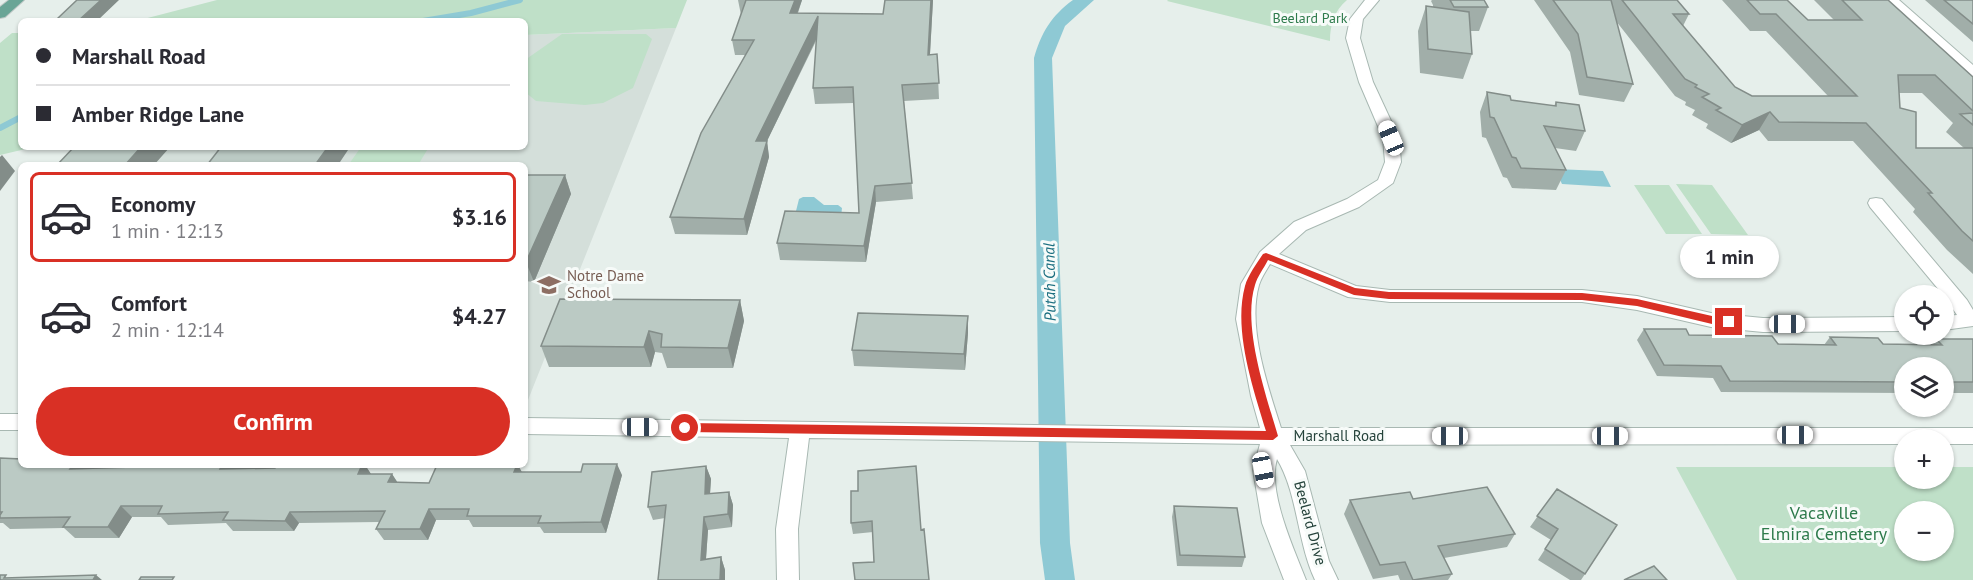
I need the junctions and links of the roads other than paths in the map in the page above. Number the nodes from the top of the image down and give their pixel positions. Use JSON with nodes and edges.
{"nodes":[{"id":1,"x":17,"y":0,"type":"edge"},
{"id":2,"x":1372,"y":0,"type":"edge"},
{"id":3,"x":1891,"y":0,"type":"edge"},
{"id":4,"x":0,"y":14,"type":"edge"},
{"id":5,"x":1973,"y":73,"type":"edge"},
{"id":6,"x":1876,"y":203,"type":"dead end"},
{"id":7,"x":1266,"y":256,"type":"junction"},
{"id":8,"x":1944,"y":285,"type":"edge"},
{"id":9,"x":1954,"y":297,"type":"edge"},
{"id":10,"x":1954,"y":322,"type":"edge"},
{"id":11,"x":1894,"y":324,"type":"edge"},
{"id":12,"x":0,"y":422,"type":"edge"},
{"id":13,"x":18,"y":422,"type":"edge"},
{"id":14,"x":528,"y":426,"type":"edge"},
{"id":15,"x":800,"y":429,"type":"junction"},
{"id":16,"x":1273,"y":436,"type":"junction"},
{"id":17,"x":1973,"y":436,"type":"edge"},
{"id":18,"x":788,"y":580,"type":"edge"},
{"id":19,"x":1295,"y":580,"type":"edge"},
{"id":20,"x":1327,"y":580,"type":"edge"}],
"edges":[{"from":1,"to":4,"type":"main road"},
{"from":2,"to":7,"type":"street","name":"Beelard Drive"},
{"from":3,"to":5,"type":"street"},
{"from":6,"to":8,"type":"street"},
{"from":7,"to":11,"type":"street"},
{"from":7,"to":16,"type":"street","name":"Beelard Drive"},
{"from":9,"to":10,"type":"street"},
{"from":12,"to":13,"type":"street"},
{"from":14,"to":15,"type":"street","name":"Marshall Road"},
{"from":15,"to":16,"type":"street","name":"Marshall Road"},
{"from":15,"to":18,"type":"street"},
{"from":16,"to":17,"type":"street","name":"Marshall Road"},
{"from":16,"to":19,"type":"street","name":"Beelard Drive"},
{"from":16,"to":20,"type":"street","name":"Beelard Drive"}]}
